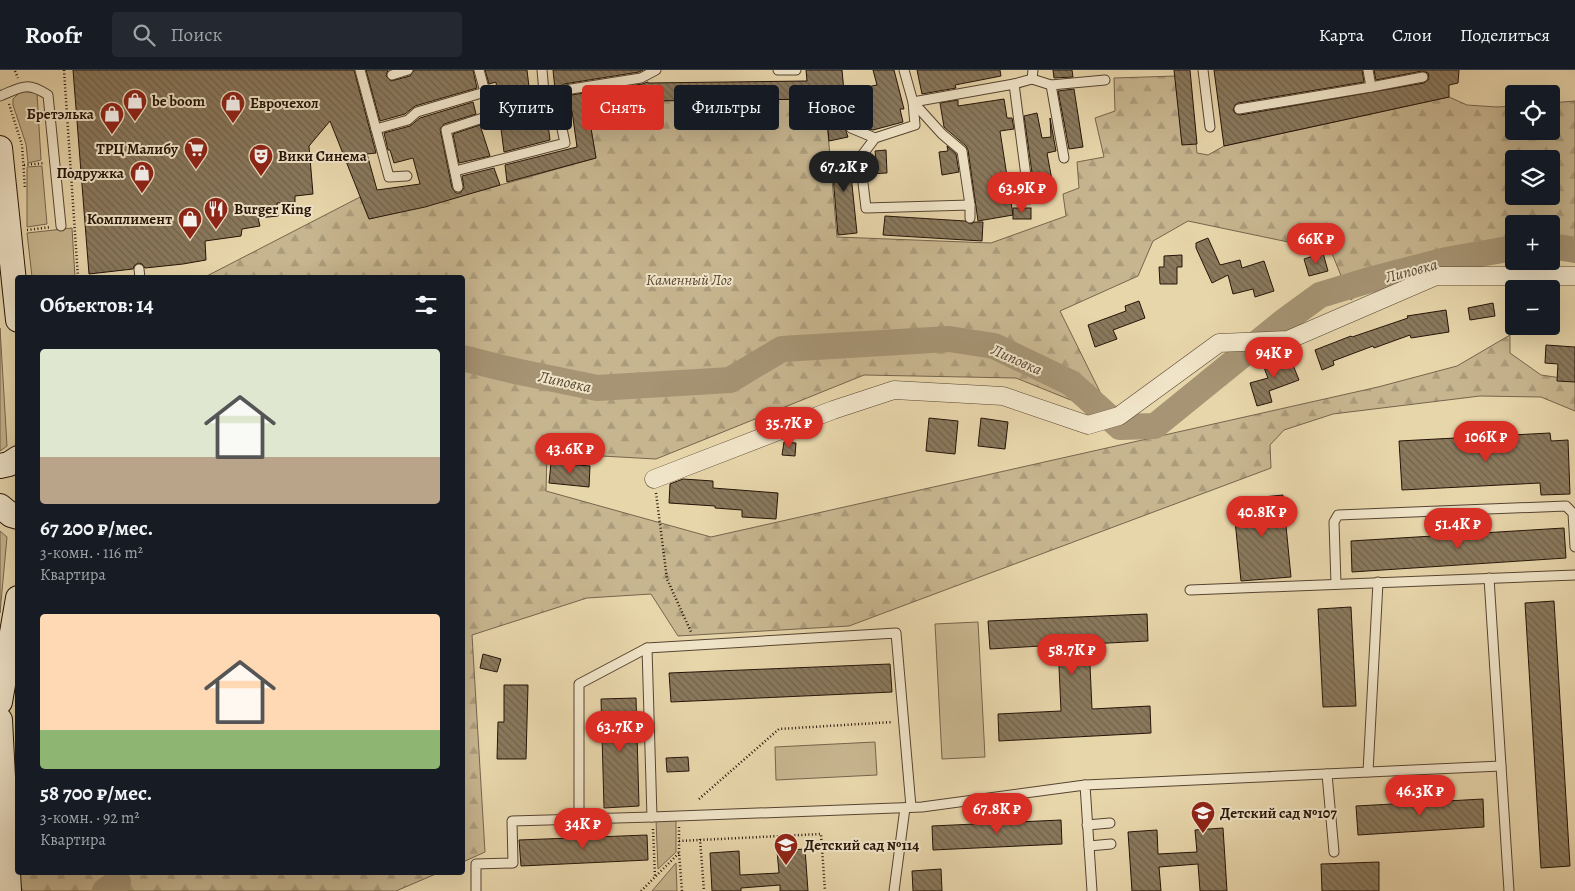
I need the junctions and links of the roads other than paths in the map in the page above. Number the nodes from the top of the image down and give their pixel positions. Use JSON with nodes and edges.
{"nodes":[{"id":1,"x":360,"y":70,"type":"edge"},
{"id":2,"x":408,"y":70,"type":"edge"},
{"id":3,"x":479,"y":70,"type":"edge"},
{"id":4,"x":542,"y":70,"type":"edge"},
{"id":5,"x":656,"y":70,"type":"edge"},
{"id":6,"x":778,"y":70,"type":"edge"},
{"id":7,"x":796,"y":70,"type":"edge"},
{"id":8,"x":904,"y":70,"type":"edge"},
{"id":9,"x":1203,"y":70,"type":"edge"},
{"id":10,"x":1368,"y":70,"type":"edge"},
{"id":11,"x":1032,"y":74,"type":"edge"},
{"id":12,"x":392,"y":75,"type":"dead end"},
{"id":13,"x":1423,"y":76,"type":"dead end"},
{"id":14,"x":1105,"y":80,"type":"dead end"},
{"id":15,"x":1014,"y":84,"type":"junction"},
{"id":16,"x":483,"y":85,"type":"edge"},
{"id":17,"x":543,"y":85,"type":"edge"},
{"id":18,"x":1051,"y":85,"type":"junction"},
{"id":19,"x":1371,"y":87,"type":"junction"},
{"id":20,"x":572,"y":89,"type":"edge"},
{"id":21,"x":480,"y":93,"type":"edge"},
{"id":22,"x":0,"y":96,"type":"edge"},
{"id":23,"x":913,"y":102,"type":"junction"},
{"id":24,"x":1239,"y":109,"type":"dead end"},
{"id":25,"x":480,"y":119,"type":"edge"},
{"id":26,"x":1210,"y":127,"type":"dead end"},
{"id":27,"x":376,"y":129,"type":"junction"},
{"id":28,"x":562,"y":130,"type":"edge"},
{"id":29,"x":856,"y":130,"type":"edge"},
{"id":30,"x":875,"y":138,"type":"junction"},
{"id":31,"x":0,"y":148,"type":"edge"},
{"id":32,"x":1064,"y":158,"type":"dead end"},
{"id":33,"x":455,"y":171,"type":"junction"},
{"id":34,"x":407,"y":176,"type":"dead end"},
{"id":35,"x":2,"y":184,"type":"edge"},
{"id":36,"x":458,"y":187,"type":"dead end"},
{"id":37,"x":1029,"y":199,"type":"dead end"},
{"id":38,"x":970,"y":205,"type":"junction"},
{"id":39,"x":970,"y":218,"type":"dead end"},
{"id":40,"x":61,"y":226,"type":"road end"},
{"id":41,"x":1575,"y":276,"type":"edge"},
{"id":42,"x":15,"y":294,"type":"edge"},
{"id":43,"x":15,"y":460,"type":"edge"},
{"id":44,"x":0,"y":466,"type":"edge"},
{"id":45,"x":654,"y":479,"type":"road end"},
{"id":46,"x":0,"y":506,"type":"edge"},
{"id":47,"x":15,"y":516,"type":"edge"},
{"id":48,"x":1575,"y":547,"type":"edge"},
{"id":49,"x":1575,"y":575,"type":"edge"},
{"id":50,"x":1489,"y":578,"type":"junction"},
{"id":51,"x":1378,"y":582,"type":"junction"},
{"id":52,"x":1336,"y":584,"type":"junction"},
{"id":53,"x":1190,"y":590,"type":"dead end"},
{"id":54,"x":15,"y":615,"type":"edge"},
{"id":55,"x":647,"y":648,"type":"junction"},
{"id":56,"x":0,"y":702,"type":"edge"},
{"id":57,"x":0,"y":721,"type":"edge"},
{"id":58,"x":1501,"y":766,"type":"junction"},
{"id":59,"x":1368,"y":772,"type":"junction"},
{"id":60,"x":1327,"y":774,"type":"junction"},
{"id":61,"x":1085,"y":785,"type":"junction"},
{"id":62,"x":908,"y":808,"type":"junction"},
{"id":63,"x":652,"y":817,"type":"junction"},
{"id":64,"x":579,"y":819,"type":"junction"},
{"id":65,"x":1110,"y":823,"type":"dead end"},
{"id":66,"x":1087,"y":825,"type":"junction"},
{"id":67,"x":1111,"y":844,"type":"dead end"},
{"id":68,"x":1089,"y":846,"type":"junction"},
{"id":69,"x":1334,"y":852,"type":"dead end"},
{"id":70,"x":9,"y":891,"type":"edge"},
{"id":71,"x":476,"y":891,"type":"edge"},
{"id":72,"x":894,"y":891,"type":"edge"},
{"id":73,"x":1092,"y":891,"type":"edge"},
{"id":74,"x":1509,"y":891,"type":"edge"}],
"edges":[{"from":1,"to":27,"type":"lane"},
{"from":2,"to":12,"type":"lane"},
{"from":3,"to":16,"type":"lane"},
{"from":4,"to":17,"type":"lane"},
{"from":5,"to":20,"type":"lane"},
{"from":6,"to":7,"type":"lane"},
{"from":8,"to":23,"type":"lane"},
{"from":9,"to":26,"type":"lane"},
{"from":10,"to":19,"type":"lane"},
{"from":11,"to":15,"type":"lane"},
{"from":11,"to":18,"type":"lane"},
{"from":13,"to":19,"type":"lane"},
{"from":14,"to":18,"type":"lane"},
{"from":15,"to":23,"type":"lane"},
{"from":15,"to":37,"type":"lane"},
{"from":18,"to":32,"type":"lane"},
{"from":19,"to":24,"type":"lane"},
{"from":21,"to":27,"type":"lane"},
{"from":22,"to":40,"type":"lane"},
{"from":23,"to":30,"type":"lane"},
{"from":23,"to":38,"type":"lane"},
{"from":25,"to":33,"type":"lane"},
{"from":27,"to":34,"type":"lane"},
{"from":28,"to":33,"type":"lane"},
{"from":29,"to":30,"type":"lane"},
{"from":30,"to":38,"type":"lane"},
{"from":31,"to":35,"type":"main road"},
{"from":33,"to":36,"type":"lane"},
{"from":35,"to":42,"type":"main road"},
{"from":38,"to":39,"type":"lane"},
{"from":41,"to":45,"type":"street"},
{"from":43,"to":44,"type":"main road"},
{"from":46,"to":47,"type":"main road"},
{"from":48,"to":52,"type":"lane"},
{"from":49,"to":50,"type":"lane"},
{"from":50,"to":51,"type":"lane"},
{"from":50,"to":58,"type":"lane"},
{"from":51,"to":52,"type":"lane"},
{"from":51,"to":59,"type":"lane"},
{"from":52,"to":53,"type":"lane"},
{"from":54,"to":56,"type":"main road"},
{"from":55,"to":62,"type":"lane"},
{"from":55,"to":63,"type":"lane"},
{"from":55,"to":64,"type":"lane"},
{"from":57,"to":70,"type":"main road"},
{"from":58,"to":59,"type":"lane"},
{"from":58,"to":74,"type":"lane"},
{"from":59,"to":60,"type":"lane"},
{"from":60,"to":61,"type":"lane"},
{"from":60,"to":69,"type":"lane"},
{"from":61,"to":62,"type":"lane"},
{"from":61,"to":66,"type":"lane"},
{"from":62,"to":63,"type":"lane"},
{"from":62,"to":72,"type":"lane"},
{"from":63,"to":64,"type":"lane"},
{"from":64,"to":71,"type":"lane"},
{"from":65,"to":66,"type":"lane"},
{"from":66,"to":68,"type":"lane"},
{"from":67,"to":68,"type":"lane"},
{"from":68,"to":73,"type":"lane"}]}
